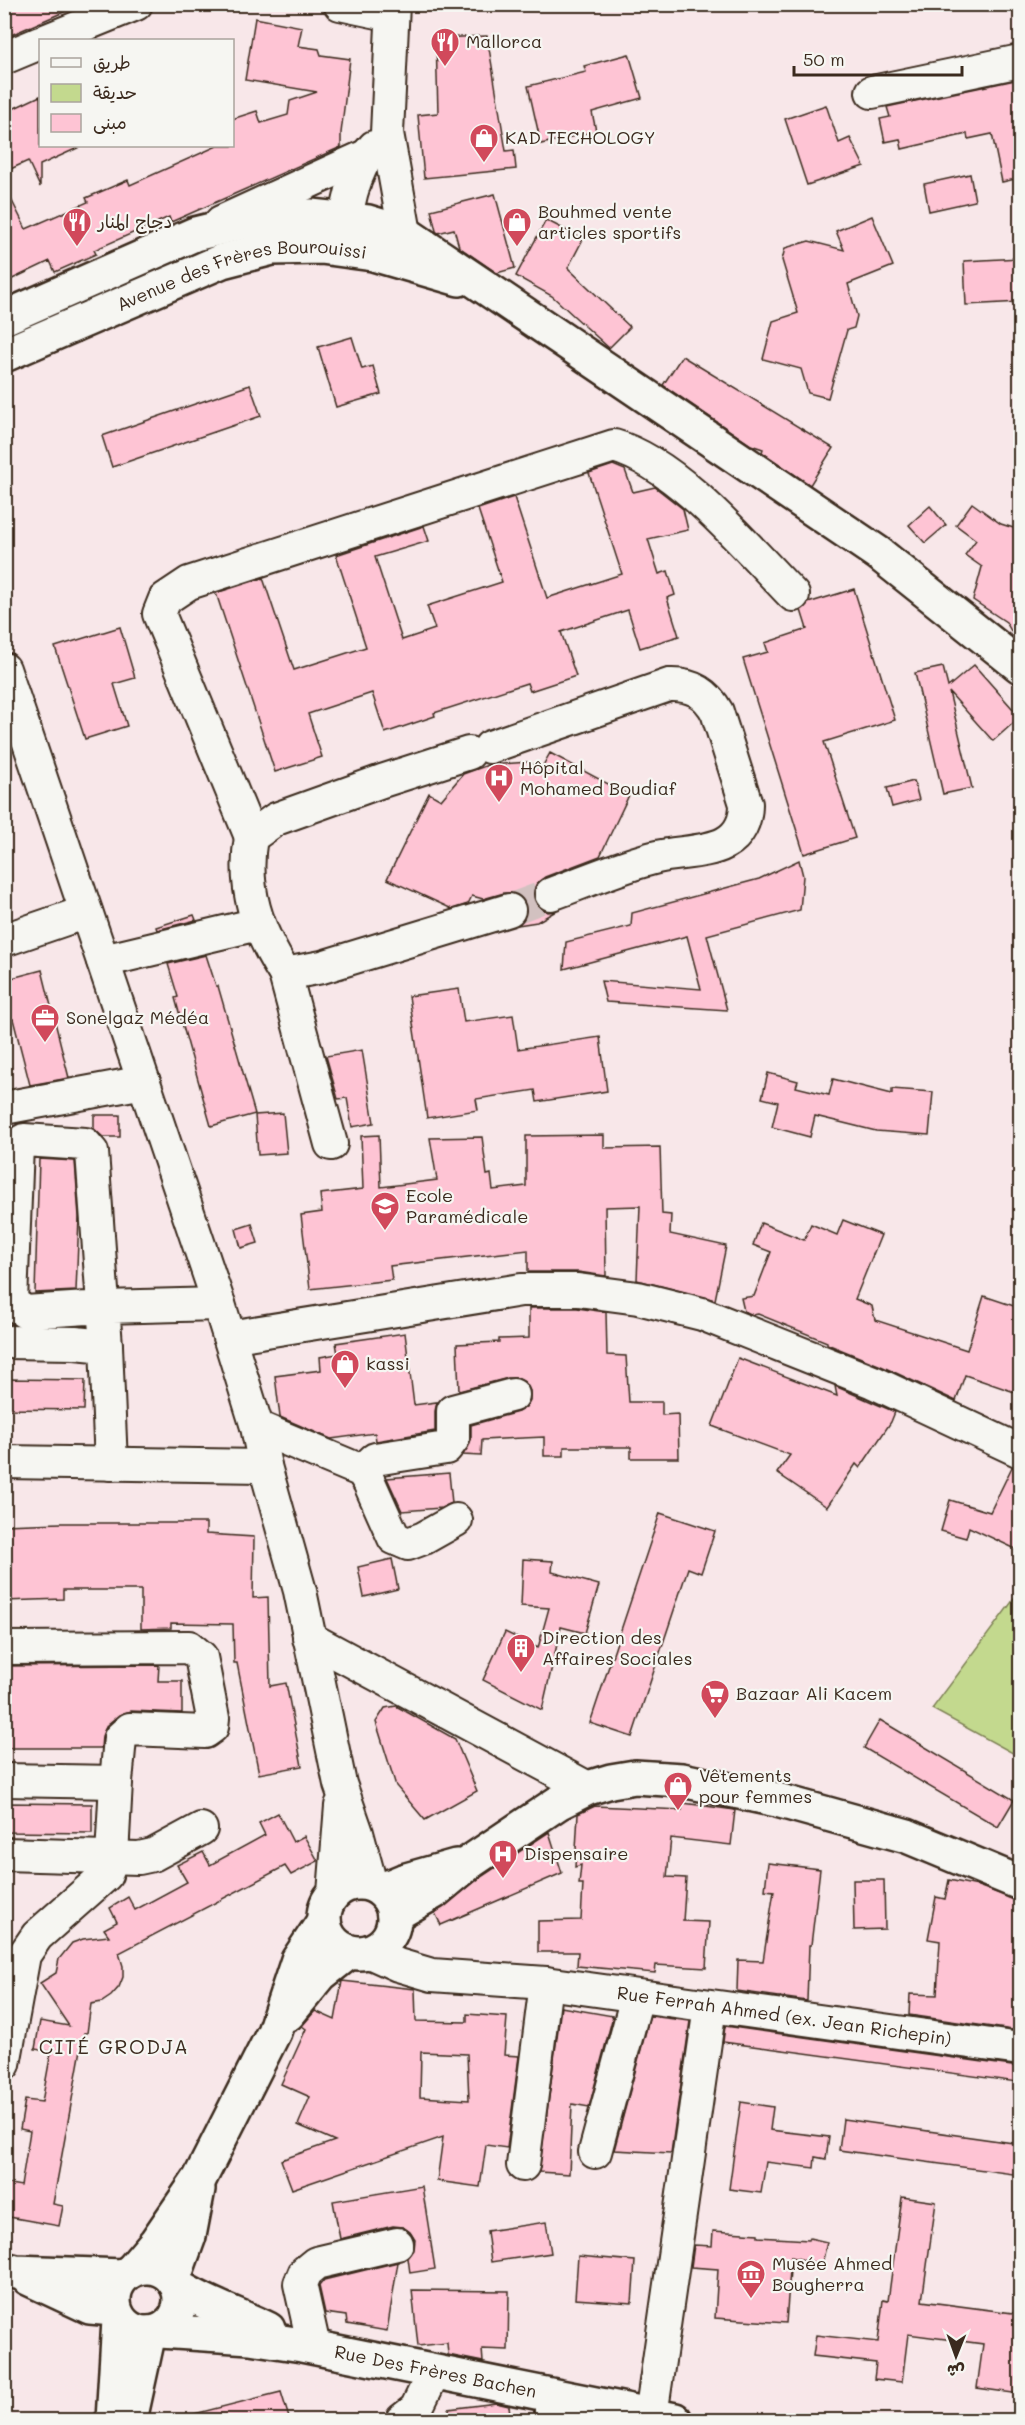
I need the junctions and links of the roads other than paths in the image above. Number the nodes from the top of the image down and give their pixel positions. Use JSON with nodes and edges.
{"nodes":[{"id":1,"x":136,"y":4,"type":"edge"},
{"id":2,"x":340,"y":4,"type":"edge"},
{"id":3,"x":393,"y":10,"type":"edge"},
{"id":4,"x":48,"y":39,"type":"edge"},
{"id":5,"x":39,"y":43,"type":"edge"},
{"id":6,"x":4,"y":58,"type":"edge"},
{"id":7,"x":1020,"y":61,"type":"edge"},
{"id":8,"x":873,"y":92,"type":"dead end"},
{"id":9,"x":377,"y":144,"type":"junction"},
{"id":10,"x":195,"y":234,"type":"junction"},
{"id":11,"x":344,"y":235,"type":"junction"},
{"id":12,"x":402,"y":247,"type":"junction"},
{"id":13,"x":4,"y":318,"type":"edge"},
{"id":14,"x":4,"y":355,"type":"edge"},
{"id":15,"x":793,"y":595,"type":"dead end"},
{"id":16,"x":1014,"y":654,"type":"edge"},
{"id":17,"x":4,"y":669,"type":"edge"},
{"id":18,"x":251,"y":837,"type":"junction"},
{"id":19,"x":550,"y":894,"type":"tunnel mouth"},
{"id":20,"x":509,"y":910,"type":"tunnel mouth"},
{"id":21,"x":86,"y":912,"type":"junction"},
{"id":22,"x":258,"y":924,"type":"junction"},
{"id":23,"x":4,"y":940,"type":"edge"},
{"id":24,"x":103,"y":961,"type":"junction"},
{"id":25,"x":285,"y":974,"type":"junction"},
{"id":26,"x":144,"y":1082,"type":"junction"},
{"id":27,"x":4,"y":1108,"type":"edge"},
{"id":28,"x":331,"y":1144,"type":"dead end"},
{"id":29,"x":219,"y":1304,"type":"junction"},
{"id":30,"x":104,"y":1307,"type":"junction"},
{"id":31,"x":230,"y":1337,"type":"junction"},
{"id":32,"x":4,"y":1342,"type":"edge"},
{"id":33,"x":105,"y":1346,"type":"junction"},
{"id":34,"x":513,"y":1395,"type":"dead end"},
{"id":35,"x":257,"y":1427,"type":"junction"},
{"id":36,"x":1020,"y":1451,"type":"edge"},
{"id":37,"x":4,"y":1462,"type":"edge"},
{"id":38,"x":111,"y":1464,"type":"junction"},
{"id":39,"x":265,"y":1466,"type":"junction"},
{"id":40,"x":362,"y":1471,"type":"junction"},
{"id":41,"x":456,"y":1520,"type":"dead end"},
{"id":42,"x":309,"y":1638,"type":"junction"},
{"id":43,"x":4,"y":1648,"type":"edge"},
{"id":44,"x":4,"y":1780,"type":"edge"},
{"id":45,"x":116,"y":1782,"type":"junction"},
{"id":46,"x":340,"y":1784,"type":"junction"},
{"id":47,"x":588,"y":1788,"type":"junction"},
{"id":48,"x":201,"y":1829,"type":"dead end"},
{"id":49,"x":4,"y":1854,"type":"edge"},
{"id":50,"x":112,"y":1856,"type":"junction"},
{"id":51,"x":1020,"y":1882,"type":"edge"},
{"id":52,"x":382,"y":1897,"type":"junction"},
{"id":53,"x":329,"y":1907,"type":"junction"},
{"id":54,"x":359,"y":1952,"type":"junction"},
{"id":55,"x":546,"y":1983,"type":"junction"},
{"id":56,"x":637,"y":1997,"type":"junction"},
{"id":57,"x":710,"y":2007,"type":"junction"},
{"id":58,"x":274,"y":2032,"type":"junction"},
{"id":59,"x":1020,"y":2049,"type":"edge"},
{"id":60,"x":4,"y":2064,"type":"edge"},
{"id":61,"x":595,"y":2152,"type":"dead end"},
{"id":62,"x":523,"y":2166,"type":"dead end"},
{"id":63,"x":200,"y":2178,"type":"junction"},
{"id":64,"x":398,"y":2244,"type":"dead end"},
{"id":65,"x":10,"y":2270,"type":"edge"},
{"id":66,"x":128,"y":2272,"type":"junction"},
{"id":67,"x":175,"y":2283,"type":"junction"},
{"id":68,"x":117,"y":2315,"type":"junction"},
{"id":69,"x":155,"y":2332,"type":"junction"},
{"id":70,"x":308,"y":2346,"type":"junction"},
{"id":71,"x":434,"y":2372,"type":"junction"},
{"id":72,"x":551,"y":2408,"type":"edge"},
{"id":73,"x":658,"y":2419,"type":"edge"},
{"id":74,"x":113,"y":2421,"type":"edge"},
{"id":75,"x":130,"y":2421,"type":"edge"},
{"id":76,"x":402,"y":2421,"type":"edge"}],
"edges":[{"from":1,"to":4,"type":"street"},
{"from":2,"to":3,"type":"street"},
{"from":3,"to":9,"type":"street"},
{"from":5,"to":6,"type":"street"},
{"from":7,"to":8,"type":"street"},
{"from":9,"to":10,"type":"street"},
{"from":9,"to":11,"type":"street"},
{"from":9,"to":12,"type":"street"},
{"from":10,"to":11,"type":"main road"},
{"from":10,"to":13,"type":"main road"},
{"from":11,"to":12,"type":"main road"},
{"from":11,"to":14,"type":"main road","name":"Avenue des Frères Bourouissi"},
{"from":12,"to":16,"type":"main road"},
{"from":15,"to":18,"type":"street"},
{"from":17,"to":21,"type":"street"},
{"from":18,"to":19,"type":"street"},
{"from":18,"to":22,"type":"street"},
{"from":20,"to":25,"type":"street"},
{"from":21,"to":23,"type":"street"},
{"from":21,"to":24,"type":"street"},
{"from":22,"to":24,"type":"street"},
{"from":22,"to":25,"type":"street"},
{"from":24,"to":26,"type":"street"},
{"from":25,"to":28,"type":"street"},
{"from":26,"to":27,"type":"street"},
{"from":26,"to":29,"type":"street"},
{"from":29,"to":30,"type":"street"},
{"from":29,"to":31,"type":"street"},
{"from":30,"to":30,"type":"street"},
{"from":30,"to":33,"type":"street"},
{"from":31,"to":35,"type":"street"},
{"from":31,"to":36,"type":"street"},
{"from":32,"to":33,"type":"street"},
{"from":33,"to":38,"type":"street"},
{"from":34,"to":40,"type":"street"},
{"from":35,"to":39,"type":"street"},
{"from":35,"to":40,"type":"street"},
{"from":37,"to":38,"type":"street"},
{"from":38,"to":39,"type":"street"},
{"from":39,"to":42,"type":"street"},
{"from":40,"to":41,"type":"street"},
{"from":42,"to":46,"type":"street"},
{"from":42,"to":47,"type":"street"},
{"from":43,"to":45,"type":"street"},
{"from":44,"to":45,"type":"street"},
{"from":45,"to":50,"type":"street"},
{"from":46,"to":52,"type":"street"},
{"from":46,"to":53,"type":"street"},
{"from":47,"to":51,"type":"main road"},
{"from":47,"to":52,"type":"main road"},
{"from":48,"to":50,"type":"street"},
{"from":49,"to":50,"type":"street"},
{"from":50,"to":60,"type":"street"},
{"from":52,"to":53,"type":"main road"},
{"from":52,"to":54,"type":"main road"},
{"from":53,"to":54,"type":"main road"},
{"from":53,"to":58,"type":"main road"},
{"from":54,"to":55,"type":"street","name":"Rue Ferrah Ahmed (ex. Jean Richepin)"},
{"from":54,"to":58,"type":"main road"},
{"from":55,"to":56,"type":"street","name":"Rue Ferrah Ahmed (ex. Jean Richepin)"},
{"from":55,"to":62,"type":"street"},
{"from":56,"to":57,"type":"street","name":"Rue Ferrah Ahmed (ex. Jean Richepin)"},
{"from":56,"to":61,"type":"street"},
{"from":57,"to":59,"type":"street","name":"Rue Ferrah Ahmed (ex. Jean Richepin)"},
{"from":57,"to":73,"type":"street"},
{"from":58,"to":63,"type":"main road"},
{"from":63,"to":66,"type":"main road"},
{"from":63,"to":67,"type":"main road"},
{"from":64,"to":70,"type":"street"},
{"from":65,"to":66,"type":"main road"},
{"from":65,"to":68,"type":"main road"},
{"from":66,"to":67,"type":"main road"},
{"from":66,"to":68,"type":"main road"},
{"from":67,"to":69,"type":"main road"},
{"from":67,"to":70,"type":"main road","name":"Rue Des Frères Bachen"},
{"from":68,"to":69,"type":"main road"},
{"from":68,"to":74,"type":"main road"},
{"from":69,"to":70,"type":"main road","name":"Rue Des Frères Bachen"},
{"from":69,"to":75,"type":"main road"},
{"from":70,"to":71,"type":"main road","name":"Rue Des Frères Bachen"},
{"from":71,"to":72,"type":"main road","name":"Rue Des Frères Bachen"},
{"from":71,"to":76,"type":"street"},
{"from":72,"to":73,"type":"main road","name":"Rue Des Frères Bachen"}]}
